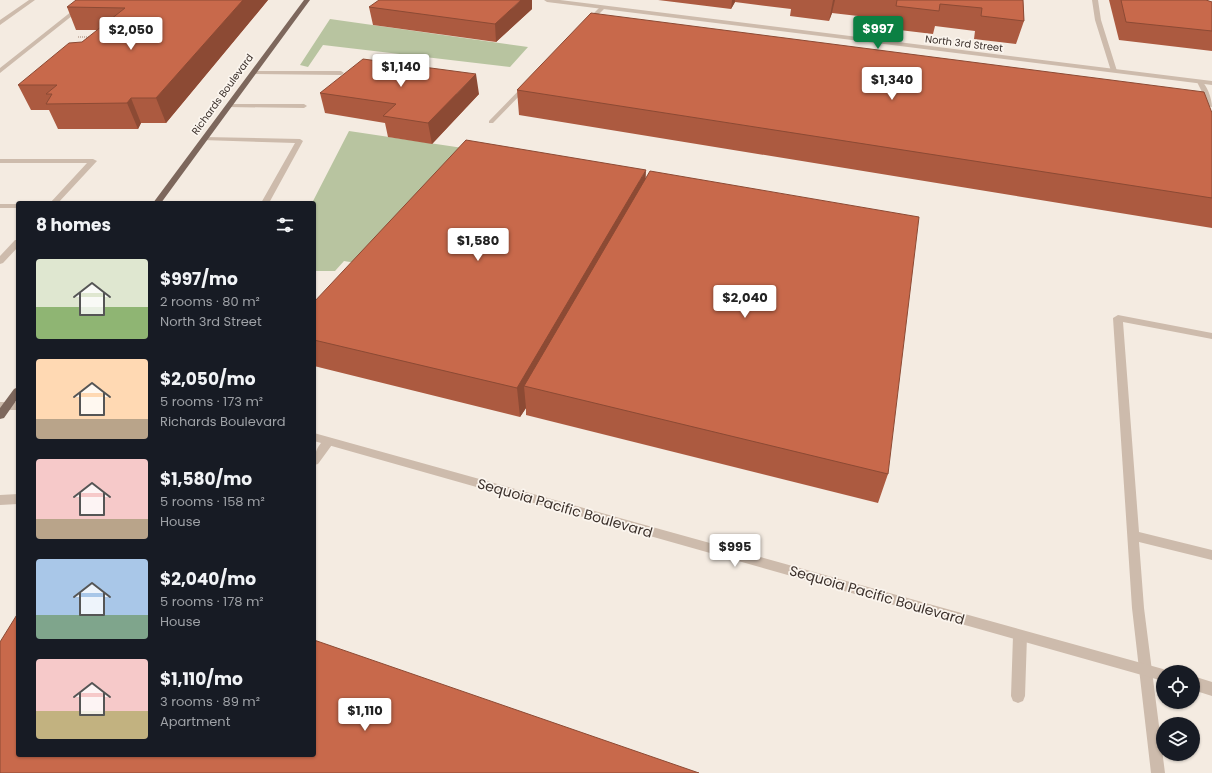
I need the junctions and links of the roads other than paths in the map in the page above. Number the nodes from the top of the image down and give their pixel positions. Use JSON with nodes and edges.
{"nodes":[{"id":1,"x":32,"y":0,"type":"edge"},
{"id":2,"x":89,"y":0,"type":"edge"},
{"id":3,"x":307,"y":0,"type":"edge"},
{"id":4,"x":547,"y":0,"type":"edge"},
{"id":5,"x":1095,"y":0,"type":"edge"},
{"id":6,"x":602,"y":7,"type":"junction"},
{"id":7,"x":590,"y":20,"type":"junction"},
{"id":8,"x":598,"y":22,"type":"edge"},
{"id":9,"x":0,"y":23,"type":"edge"},
{"id":10,"x":584,"y":26,"type":"edge"},
{"id":11,"x":0,"y":71,"type":"edge"},
{"id":12,"x":1114,"y":71,"type":"junction"},
{"id":13,"x":253,"y":73,"type":"junction"},
{"id":14,"x":341,"y":73,"type":"dead end"},
{"id":15,"x":530,"y":82,"type":"edge"},
{"id":16,"x":1200,"y":82,"type":"junction"},
{"id":17,"x":1212,"y":83,"type":"edge"},
{"id":18,"x":1187,"y":102,"type":"edge"},
{"id":19,"x":228,"y":106,"type":"junction"},
{"id":20,"x":304,"y":106,"type":"dead end"},
{"id":21,"x":491,"y":122,"type":"dead end"},
{"id":22,"x":204,"y":139,"type":"junction"},
{"id":23,"x":0,"y":161,"type":"edge"},
{"id":24,"x":56,"y":201,"type":"edge"},
{"id":25,"x":158,"y":201,"type":"edge"},
{"id":26,"x":266,"y":201,"type":"edge"},
{"id":27,"x":0,"y":206,"type":"edge"},
{"id":28,"x":16,"y":206,"type":"edge"},
{"id":29,"x":16,"y":244,"type":"edge"},
{"id":30,"x":1,"y":259,"type":"edge"},
{"id":31,"x":1212,"y":336,"type":"edge"},
{"id":32,"x":16,"y":393,"type":"edge"},
{"id":33,"x":3,"y":406,"type":"edge"},
{"id":34,"x":16,"y":406,"type":"edge"},
{"id":35,"x":0,"y":415,"type":"edge"},
{"id":36,"x":316,"y":438,"type":"edge"},
{"id":37,"x":329,"y":442,"type":"junction"},
{"id":38,"x":316,"y":458,"type":"edge"},
{"id":39,"x":16,"y":499,"type":"edge"},
{"id":40,"x":0,"y":500,"type":"edge"},
{"id":41,"x":1132,"y":535,"type":"junction"},
{"id":42,"x":1212,"y":555,"type":"edge"},
{"id":43,"x":1020,"y":636,"type":"junction"},
{"id":44,"x":1145,"y":670,"type":"junction"},
{"id":45,"x":1156,"y":673,"type":"edge"},
{"id":46,"x":1200,"y":685,"type":"edge"},
{"id":47,"x":1212,"y":689,"type":"edge"},
{"id":48,"x":1018,"y":696,"type":"dead end"},
{"id":49,"x":1158,"y":773,"type":"edge"}],
"edges":[{"from":1,"to":9,"type":"street"},
{"from":2,"to":11,"type":"street"},
{"from":3,"to":13,"type":"main road","name":"Richards Boulevard"},
{"from":4,"to":6,"type":"street","name":"North 3rd Street"},
{"from":5,"to":12,"type":"street"},
{"from":6,"to":7,"type":"street"},
{"from":6,"to":12,"type":"street","name":"North 3rd Street"},
{"from":7,"to":8,"type":"street"},
{"from":7,"to":10,"type":"street"},
{"from":12,"to":16,"type":"street","name":"North 3rd Street"},
{"from":13,"to":14,"type":"street"},
{"from":13,"to":19,"type":"main road","name":"Richards Boulevard"},
{"from":15,"to":21,"type":"street"},
{"from":16,"to":17,"type":"street","name":"North 3rd Street"},
{"from":16,"to":18,"type":"street"},
{"from":19,"to":20,"type":"street"},
{"from":19,"to":22,"type":"main road","name":"Richards Boulevard"},
{"from":22,"to":25,"type":"main road","name":"Richards Boulevard"},
{"from":22,"to":26,"type":"street"},
{"from":23,"to":24,"type":"street"},
{"from":27,"to":28,"type":"street"},
{"from":29,"to":30,"type":"street"},
{"from":31,"to":41,"type":"street"},
{"from":32,"to":33,"type":"main road"},
{"from":33,"to":34,"type":"street"},
{"from":33,"to":35,"type":"main road"},
{"from":36,"to":37,"type":"street","name":"Sequoia Pacific Boulevard"},
{"from":37,"to":38,"type":"street"},
{"from":37,"to":43,"type":"street","name":"Sequoia Pacific Boulevard"},
{"from":39,"to":40,"type":"street"},
{"from":41,"to":42,"type":"street"},
{"from":41,"to":44,"type":"street"},
{"from":43,"to":44,"type":"street","name":"Sequoia Pacific Boulevard"},
{"from":43,"to":48,"type":"street"},
{"from":44,"to":45,"type":"street","name":"Sequoia Pacific Boulevard"},
{"from":44,"to":49,"type":"street"},
{"from":46,"to":47,"type":"street"}]}
